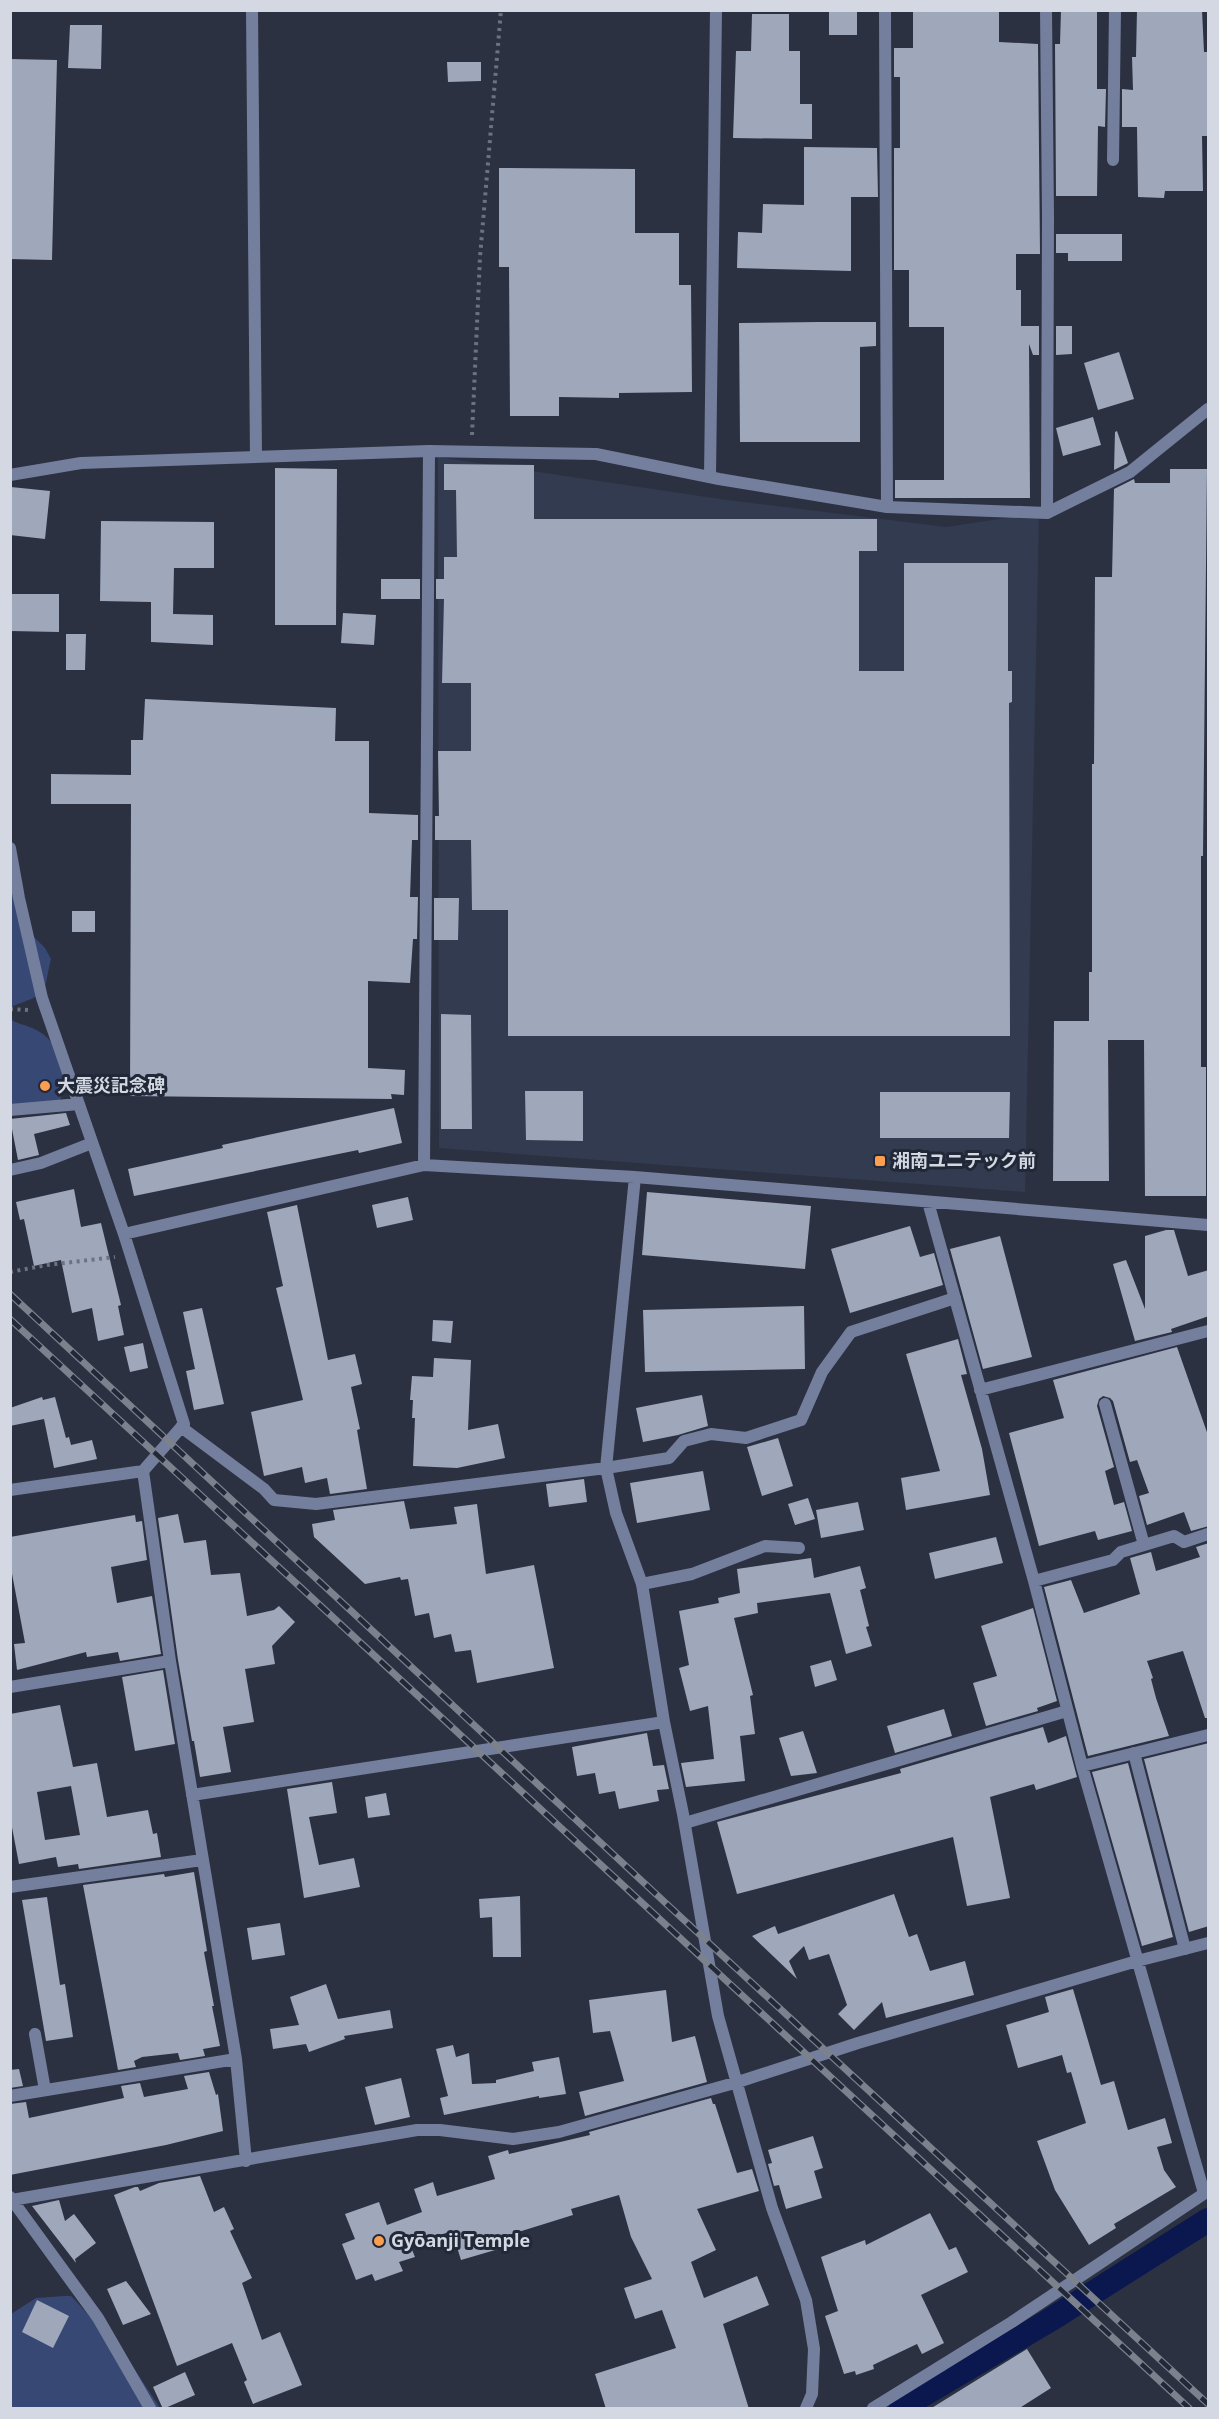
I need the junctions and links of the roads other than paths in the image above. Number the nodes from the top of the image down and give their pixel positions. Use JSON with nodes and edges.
{"nodes":[{"id":1,"x":252,"y":10,"type":"edge"},
{"id":2,"x":716,"y":10,"type":"edge"},
{"id":3,"x":885,"y":10,"type":"edge"},
{"id":4,"x":1046,"y":10,"type":"edge"},
{"id":5,"x":1115,"y":10,"type":"edge"},
{"id":6,"x":1113,"y":160,"type":"dead end"},
{"id":7,"x":1209,"y":409,"type":"edge"},
{"id":8,"x":429,"y":451,"type":"junction"},
{"id":9,"x":256,"y":457,"type":"junction"},
{"id":10,"x":10,"y":475,"type":"edge"},
{"id":11,"x":710,"y":477,"type":"junction"},
{"id":12,"x":887,"y":507,"type":"junction"},
{"id":13,"x":1047,"y":513,"type":"junction"},
{"id":14,"x":10,"y":848,"type":"edge"},
{"id":15,"x":79,"y":1104,"type":"junction"},
{"id":16,"x":10,"y":1110,"type":"edge"},
{"id":17,"x":92,"y":1143,"type":"junction"},
{"id":18,"x":424,"y":1165,"type":"junction"},
{"id":19,"x":10,"y":1170,"type":"edge"},
{"id":20,"x":635,"y":1177,"type":"junction"},
{"id":21,"x":928,"y":1202,"type":"junction"},
{"id":22,"x":1209,"y":1225,"type":"edge"},
{"id":23,"x":124,"y":1234,"type":"junction"},
{"id":24,"x":955,"y":1298,"type":"junction"},
{"id":25,"x":1209,"y":1330,"type":"edge"},
{"id":26,"x":980,"y":1390,"type":"junction"},
{"id":27,"x":1105,"y":1404,"type":"dead end"},
{"id":28,"x":181,"y":1427,"type":"junction"},
{"id":29,"x":606,"y":1468,"type":"junction"},
{"id":30,"x":144,"y":1471,"type":"junction"},
{"id":31,"x":10,"y":1490,"type":"edge"},
{"id":32,"x":1209,"y":1534,"type":"edge"},
{"id":33,"x":1144,"y":1545,"type":"junction"},
{"id":34,"x":799,"y":1548,"type":"dead end"},
{"id":35,"x":1034,"y":1581,"type":"junction"},
{"id":36,"x":642,"y":1584,"type":"junction"},
{"id":37,"x":170,"y":1661,"type":"junction"},
{"id":38,"x":10,"y":1687,"type":"edge"},
{"id":39,"x":1067,"y":1712,"type":"junction"},
{"id":40,"x":664,"y":1722,"type":"junction"},
{"id":41,"x":1209,"y":1735,"type":"edge"},
{"id":42,"x":1134,"y":1753,"type":"junction"},
{"id":43,"x":1082,"y":1766,"type":"junction"},
{"id":44,"x":192,"y":1795,"type":"junction"},
{"id":45,"x":685,"y":1823,"type":"junction"},
{"id":46,"x":202,"y":1860,"type":"junction"},
{"id":47,"x":10,"y":1887,"type":"edge"},
{"id":48,"x":1209,"y":1943,"type":"edge"},
{"id":49,"x":1185,"y":1949,"type":"junction"},
{"id":50,"x":1137,"y":1961,"type":"junction"},
{"id":51,"x":35,"y":2034,"type":"dead end"},
{"id":52,"x":236,"y":2059,"type":"junction"},
{"id":53,"x":738,"y":2082,"type":"junction"},
{"id":54,"x":45,"y":2090,"type":"junction"},
{"id":55,"x":10,"y":2096,"type":"edge"},
{"id":56,"x":246,"y":2161,"type":"junction"},
{"id":57,"x":1207,"y":2192,"type":"edge"},
{"id":58,"x":11,"y":2199,"type":"edge"},
{"id":59,"x":150,"y":2409,"type":"edge"},
{"id":60,"x":806,"y":2409,"type":"edge"},
{"id":61,"x":873,"y":2409,"type":"edge"}],
"edges":[{"from":1,"to":9,"type":"street"},
{"from":2,"to":11,"type":"street"},
{"from":3,"to":12,"type":"street"},
{"from":4,"to":13,"type":"street"},
{"from":5,"to":6,"type":"street"},
{"from":7,"to":13,"type":"street"},
{"from":8,"to":9,"type":"street"},
{"from":8,"to":11,"type":"street"},
{"from":8,"to":18,"type":"street"},
{"from":9,"to":10,"type":"street"},
{"from":11,"to":12,"type":"street"},
{"from":12,"to":13,"type":"street"},
{"from":14,"to":15,"type":"street"},
{"from":15,"to":16,"type":"street"},
{"from":15,"to":17,"type":"street"},
{"from":17,"to":19,"type":"street"},
{"from":17,"to":23,"type":"street"},
{"from":18,"to":20,"type":"street"},
{"from":18,"to":23,"type":"street"},
{"from":20,"to":21,"type":"street"},
{"from":20,"to":29,"type":"street"},
{"from":21,"to":22,"type":"street"},
{"from":21,"to":24,"type":"street"},
{"from":23,"to":28,"type":"street"},
{"from":24,"to":26,"type":"street"},
{"from":24,"to":29,"type":"street"},
{"from":25,"to":26,"type":"street"},
{"from":26,"to":35,"type":"street"},
{"from":27,"to":33,"type":"street"},
{"from":28,"to":29,"type":"street"},
{"from":28,"to":30,"type":"street"},
{"from":29,"to":36,"type":"street"},
{"from":30,"to":31,"type":"street"},
{"from":30,"to":37,"type":"street"},
{"from":32,"to":33,"type":"street"},
{"from":33,"to":35,"type":"street"},
{"from":34,"to":36,"type":"street"},
{"from":35,"to":39,"type":"street"},
{"from":36,"to":40,"type":"street"},
{"from":37,"to":38,"type":"street"},
{"from":37,"to":44,"type":"street"},
{"from":39,"to":43,"type":"street"},
{"from":39,"to":45,"type":"street"},
{"from":40,"to":44,"type":"street"},
{"from":40,"to":45,"type":"street"},
{"from":41,"to":42,"type":"street"},
{"from":42,"to":43,"type":"street"},
{"from":42,"to":49,"type":"street"},
{"from":43,"to":50,"type":"street"},
{"from":44,"to":46,"type":"street"},
{"from":45,"to":53,"type":"street"},
{"from":46,"to":47,"type":"street"},
{"from":46,"to":52,"type":"street"},
{"from":48,"to":49,"type":"street"},
{"from":49,"to":50,"type":"street"},
{"from":50,"to":53,"type":"street"},
{"from":50,"to":57,"type":"street"},
{"from":51,"to":54,"type":"street"},
{"from":52,"to":54,"type":"street"},
{"from":52,"to":56,"type":"street"},
{"from":53,"to":56,"type":"street"},
{"from":53,"to":60,"type":"street"},
{"from":54,"to":55,"type":"street"},
{"from":56,"to":58,"type":"street"},
{"from":57,"to":61,"type":"street"},
{"from":58,"to":59,"type":"street"}]}
